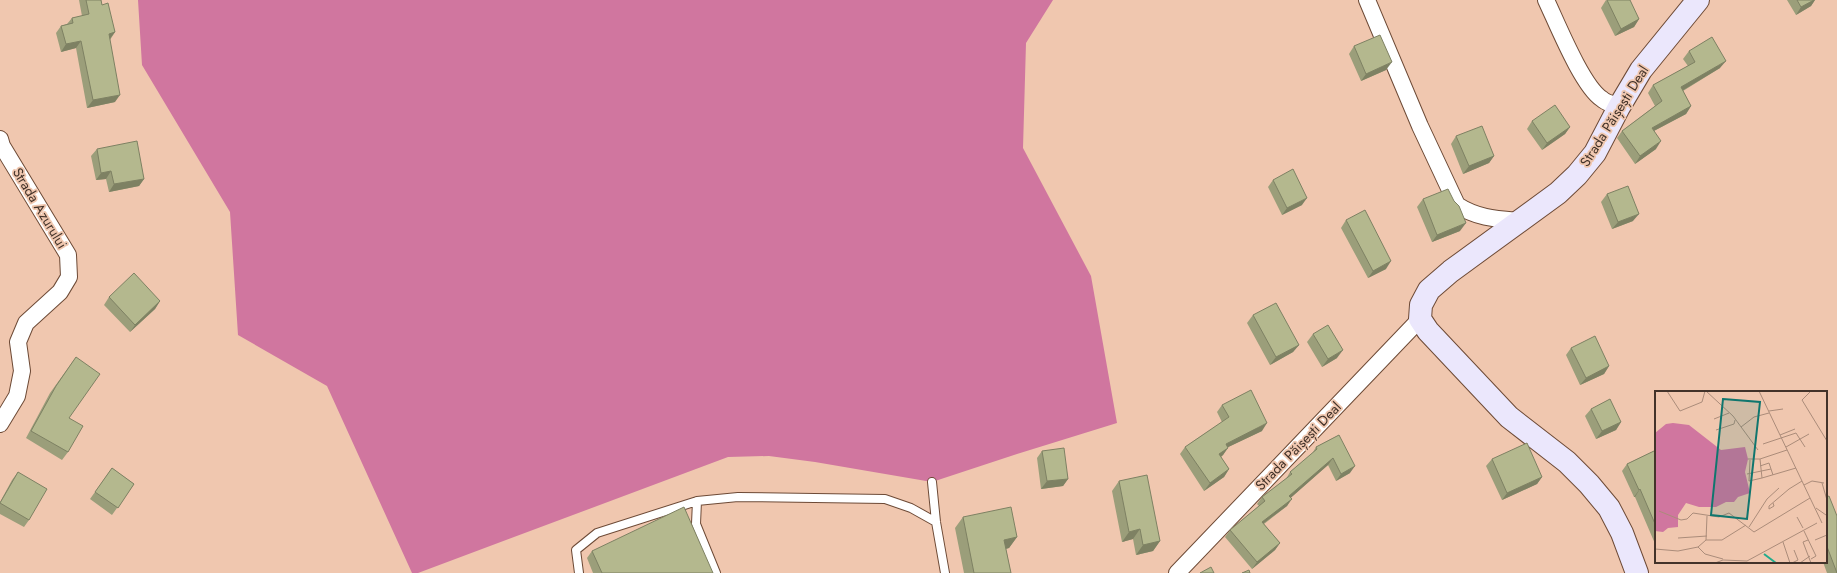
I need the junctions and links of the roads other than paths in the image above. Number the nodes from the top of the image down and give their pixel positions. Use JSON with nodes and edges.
{"nodes":[{"id":1,"x":1367,"y":0,"type":"edge"},
{"id":2,"x":1546,"y":0,"type":"edge"},
{"id":3,"x":1698,"y":0,"type":"edge"},
{"id":4,"x":1619,"y":106,"type":"junction"},
{"id":5,"x":0,"y":139,"type":"edge"},
{"id":6,"x":1519,"y":221,"type":"junction"},
{"id":7,"x":1420,"y":319,"type":"junction"},
{"id":8,"x":0,"y":424,"type":"edge"},
{"id":9,"x":932,"y":482,"type":"dead end"},
{"id":10,"x":697,"y":501,"type":"junction"},
{"id":11,"x":936,"y":522,"type":"junction"},
{"id":12,"x":579,"y":573,"type":"edge"},
{"id":13,"x":716,"y":573,"type":"edge"},
{"id":14,"x":945,"y":573,"type":"edge"},
{"id":15,"x":1177,"y":573,"type":"edge"},
{"id":16,"x":1637,"y":573,"type":"edge"}],
"edges":[{"from":1,"to":6,"type":"street"},
{"from":2,"to":4,"type":"street"},
{"from":3,"to":4,"type":"street","name":"Strada Păișești Deal"},
{"from":4,"to":6,"type":"street","name":"Strada Păișești Deal"},
{"from":5,"to":8,"type":"street","name":"Strada Azurului"},
{"from":6,"to":7,"type":"street","name":"Strada Păișești Deal"},
{"from":7,"to":15,"type":"street","name":"Strada Păișești Deal"},
{"from":7,"to":16,"type":"street"},
{"from":9,"to":11,"type":"lane"},
{"from":10,"to":11,"type":"lane"},
{"from":10,"to":12,"type":"lane"},
{"from":10,"to":13,"type":"lane"},
{"from":11,"to":14,"type":"lane"}]}
